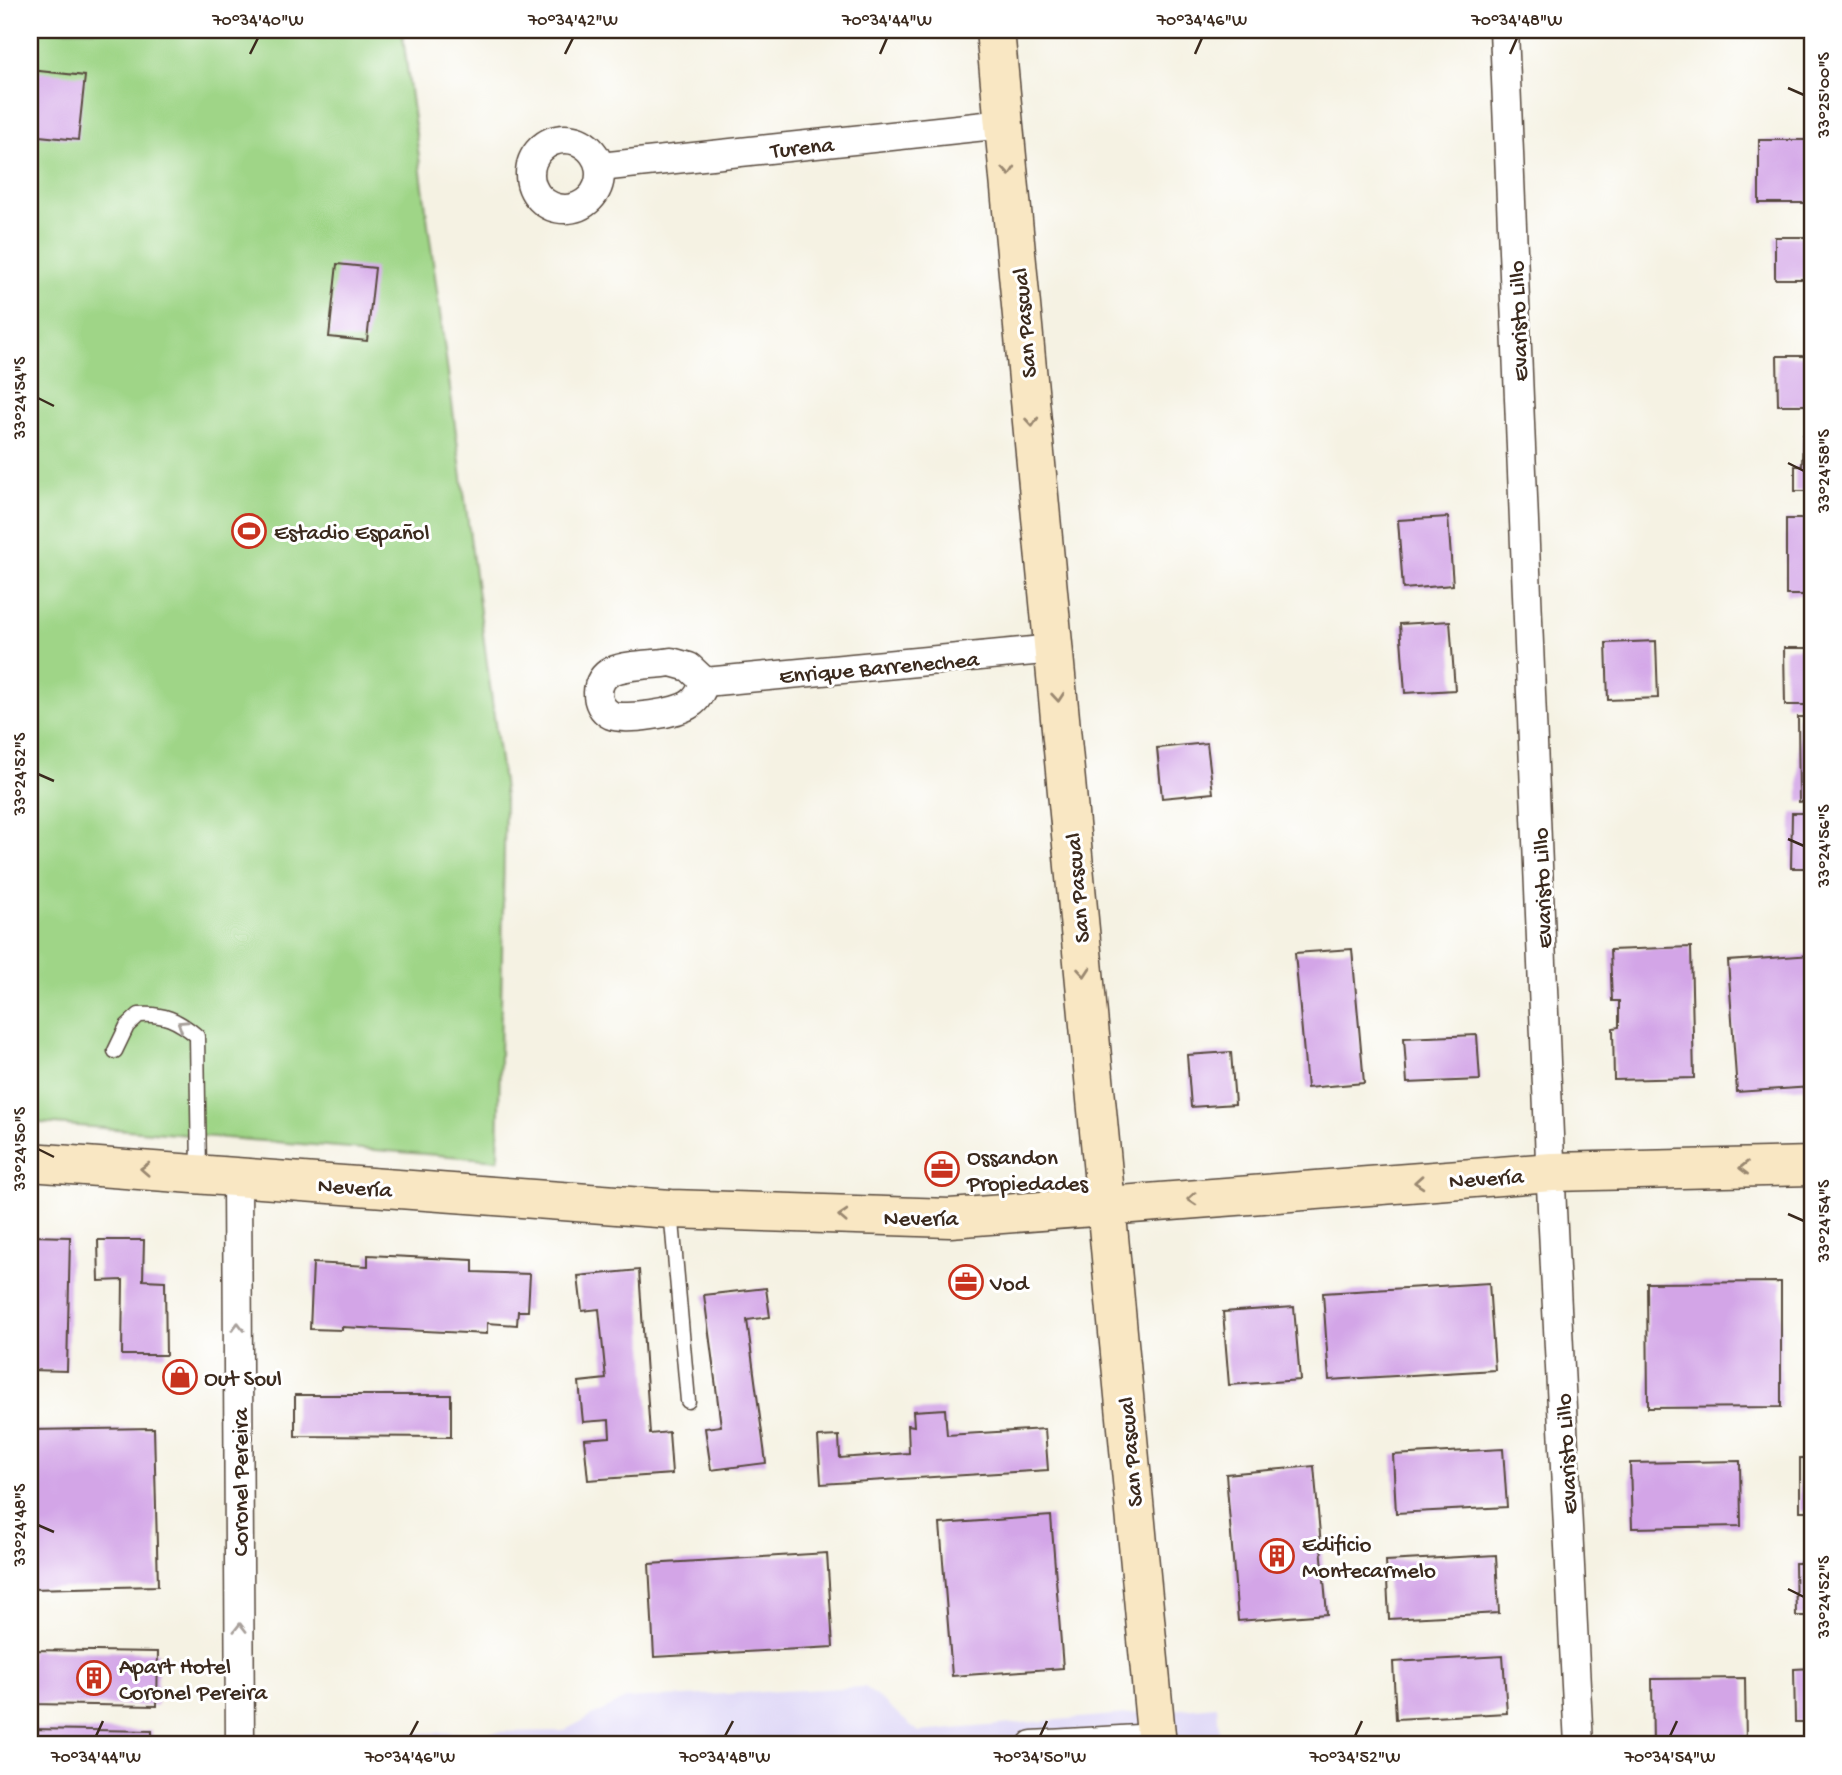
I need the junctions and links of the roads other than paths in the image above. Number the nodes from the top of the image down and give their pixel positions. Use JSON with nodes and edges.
{"nodes":[{"id":1,"x":995,"y":30,"type":"edge"},
{"id":2,"x":1504,"y":30,"type":"edge"},
{"id":3,"x":1004,"y":124,"type":"junction"},
{"id":4,"x":600,"y":167,"type":"dead end"},
{"id":5,"x":1054,"y":649,"type":"junction"},
{"id":6,"x":705,"y":682,"type":"dead end"},
{"id":7,"x":115,"y":1051,"type":"dead end"},
{"id":8,"x":30,"y":1162,"type":"edge"},
{"id":9,"x":1812,"y":1166,"type":"edge"},
{"id":10,"x":199,"y":1172,"type":"junction"},
{"id":11,"x":1552,"y":1172,"type":"junction"},
{"id":12,"x":237,"y":1177,"type":"junction"},
{"id":13,"x":1106,"y":1206,"type":"junction"},
{"id":14,"x":671,"y":1209,"type":"junction"},
{"id":15,"x":688,"y":1401,"type":"dead end"},
{"id":16,"x":1157,"y":1742,"type":"edge"},
{"id":17,"x":240,"y":1745,"type":"edge"},
{"id":18,"x":1032,"y":1745,"type":"edge"},
{"id":19,"x":1579,"y":1745,"type":"edge"}],
"edges":[{"from":1,"to":3,"type":"street","name":"San Pascual"},
{"from":2,"to":11,"type":"street","name":"Evaristo Lillo"},
{"from":3,"to":4,"type":"street","name":"Turena"},
{"from":3,"to":5,"type":"street","name":"San Pascual","one_way":true},
{"from":5,"to":6,"type":"street","name":"Enrique Barrenechea"},
{"from":5,"to":13,"type":"street","name":"San Pascual","one_way":true},
{"from":10,"to":7,"type":"lane","one_way":true},
{"from":10,"to":8,"type":"street","name":"Nevería","one_way":true},
{"from":9,"to":11,"type":"street","name":"Nevería","one_way":true},
{"from":10,"to":12,"type":"street","name":"Nevería"},
{"from":11,"to":13,"type":"street","name":"Nevería","one_way":true},
{"from":11,"to":19,"type":"street","name":"Evaristo Lillo"},
{"from":12,"to":14,"type":"street","name":"Nevería"},
{"from":17,"to":12,"type":"street","name":"Coronel Pereira","one_way":true},
{"from":13,"to":14,"type":"street","name":"Nevería","one_way":true},
{"from":13,"to":16,"type":"street","name":"San Pascual"},
{"from":14,"to":15,"type":"lane"},
{"from":16,"to":18,"type":"street"}]}
